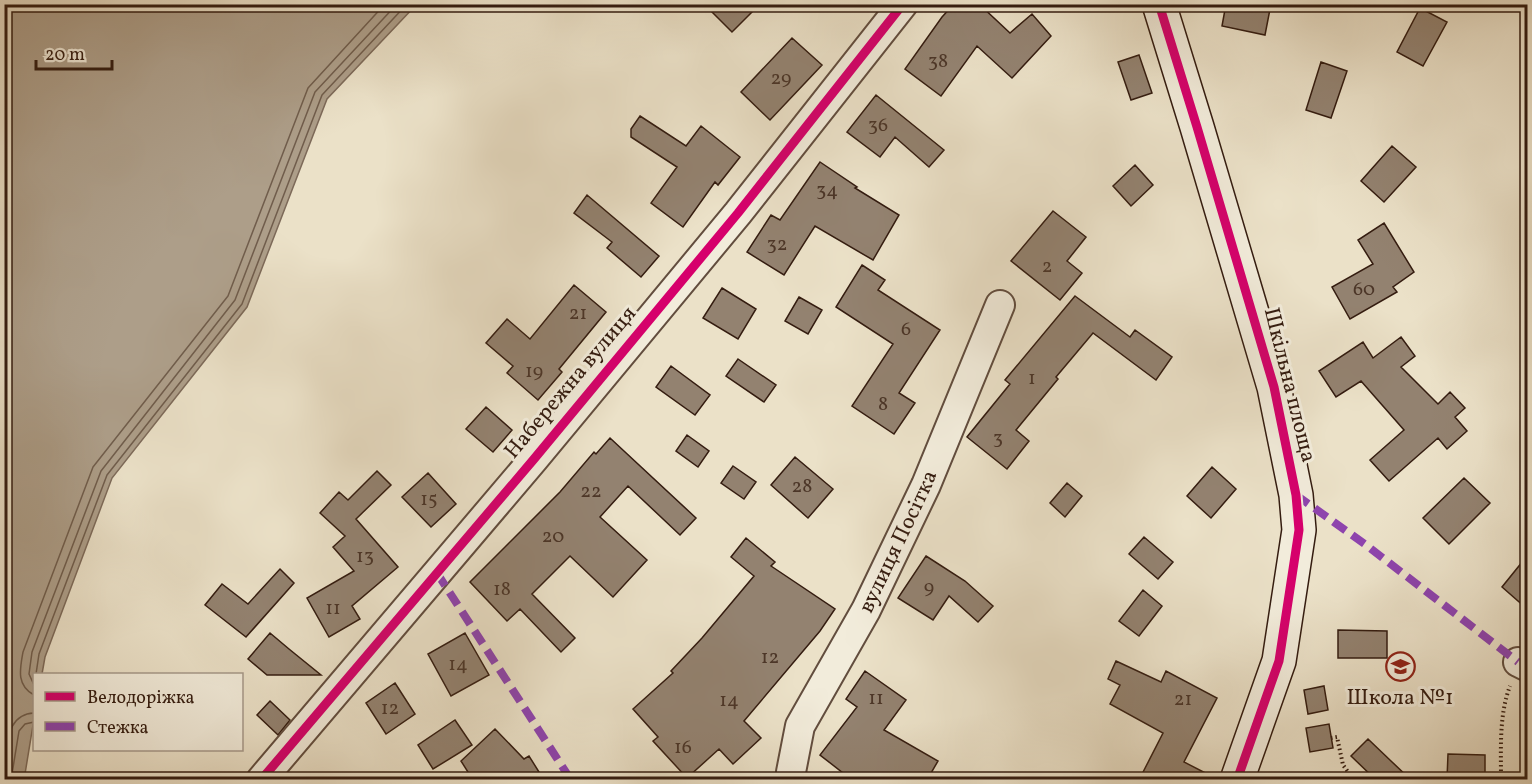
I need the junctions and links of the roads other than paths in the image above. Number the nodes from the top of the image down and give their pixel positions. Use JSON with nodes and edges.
{"nodes":[{"id":1,"x":903,"y":4,"type":"edge"},
{"id":2,"x":1159,"y":4,"type":"edge"},
{"id":3,"x":1000,"y":305,"type":"dead end"},
{"id":4,"x":787,"y":777,"type":"edge"},
{"id":5,"x":261,"y":780,"type":"edge"},
{"id":6,"x":1237,"y":780,"type":"edge"}],
"edges":[{"from":1,"to":5,"type":"street","name":"Набережна вулиця"},
{"from":2,"to":6,"type":"street","name":"Шкільна площа"},
{"from":3,"to":4,"type":"street","name":"вулиця Посітка"}]}
